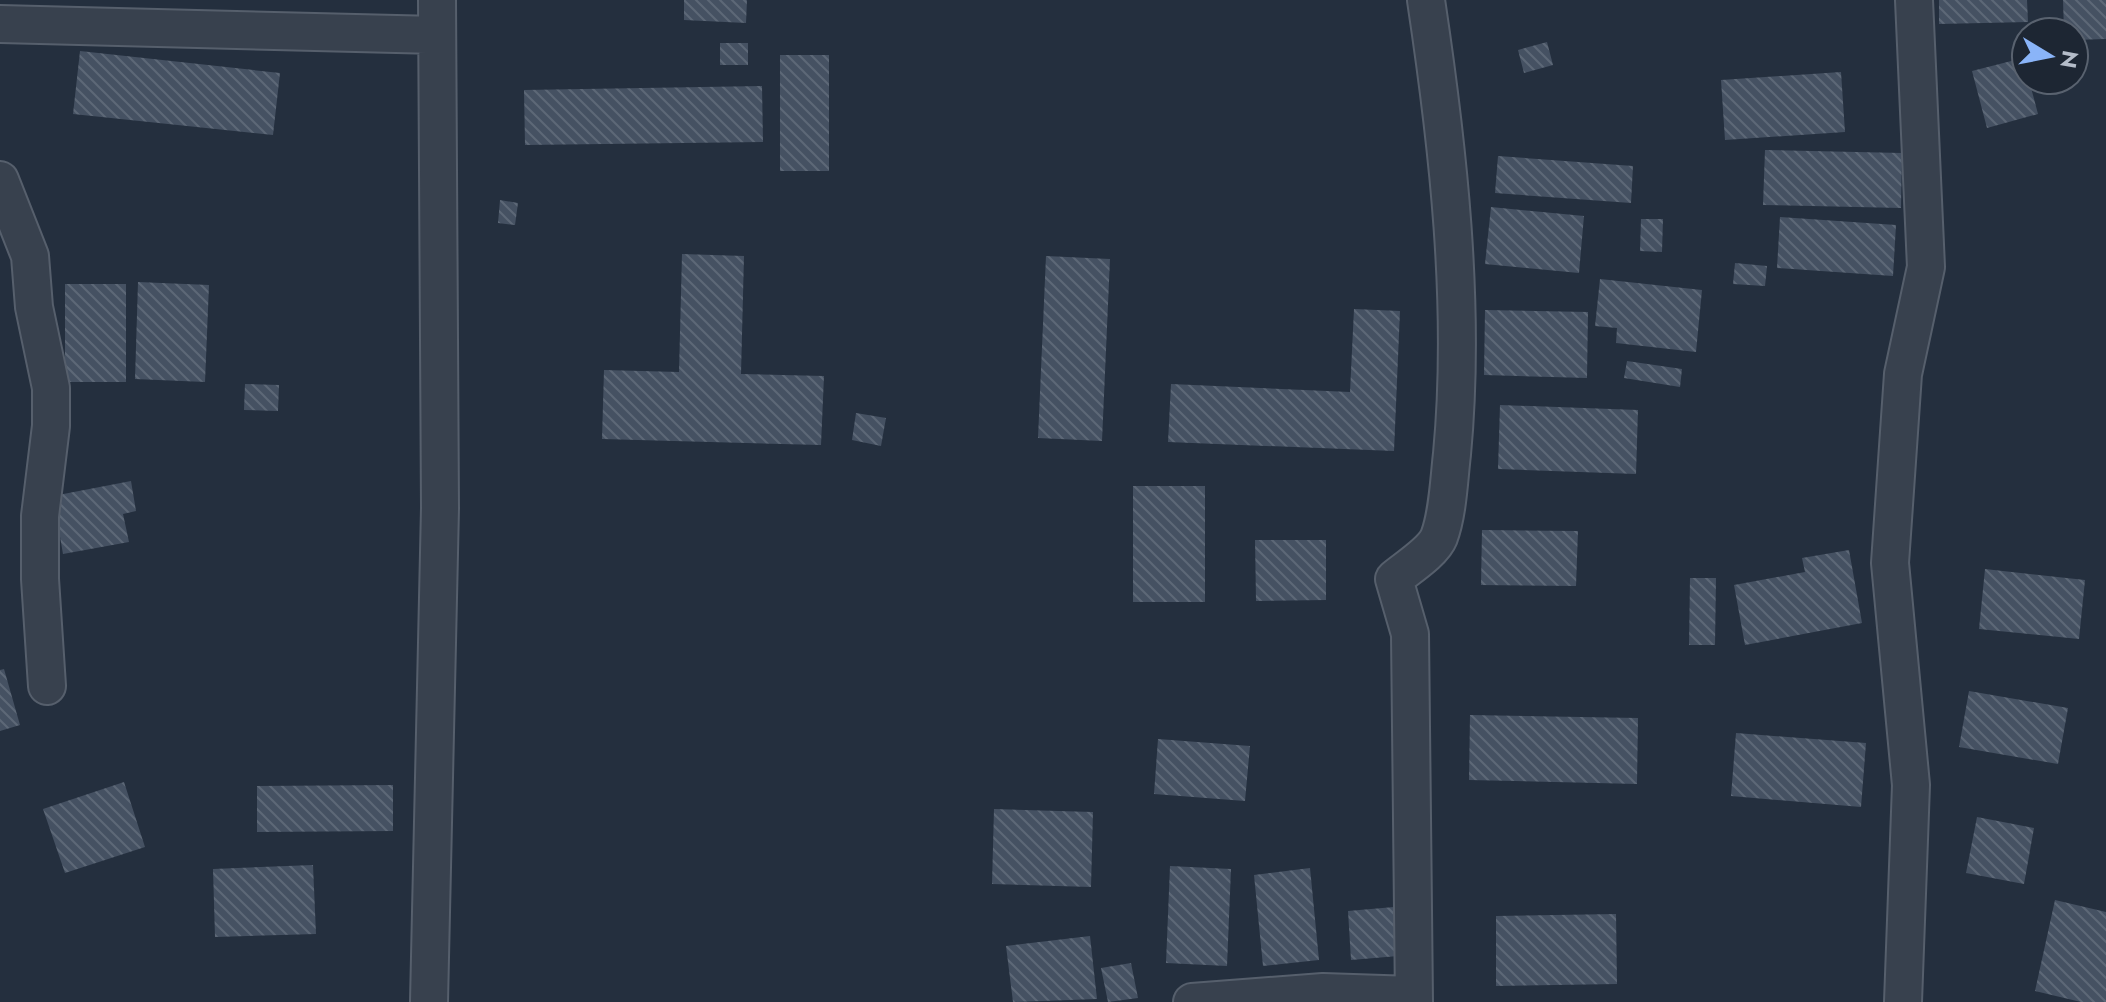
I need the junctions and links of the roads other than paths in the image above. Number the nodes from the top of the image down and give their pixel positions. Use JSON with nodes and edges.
{"nodes":[{"id":1,"x":1426,"y":0,"type":"edge"},
{"id":2,"x":1914,"y":0,"type":"edge"},
{"id":3,"x":437,"y":18,"type":"edge"},
{"id":4,"x":0,"y":24,"type":"edge"},
{"id":5,"x":0,"y":180,"type":"edge"},
{"id":6,"x":47,"y":686,"type":"dead end"},
{"id":7,"x":1414,"y":999,"type":"edge"},
{"id":8,"x":429,"y":1002,"type":"edge"},
{"id":9,"x":1192,"y":1002,"type":"edge"},
{"id":10,"x":1903,"y":1002,"type":"edge"}],
"edges":[{"from":1,"to":7,"type":"street"},
{"from":2,"to":10,"type":"street"},
{"from":3,"to":4,"type":"street"},
{"from":3,"to":8,"type":"street"},
{"from":5,"to":6,"type":"street"},
{"from":7,"to":9,"type":"street"}]}
